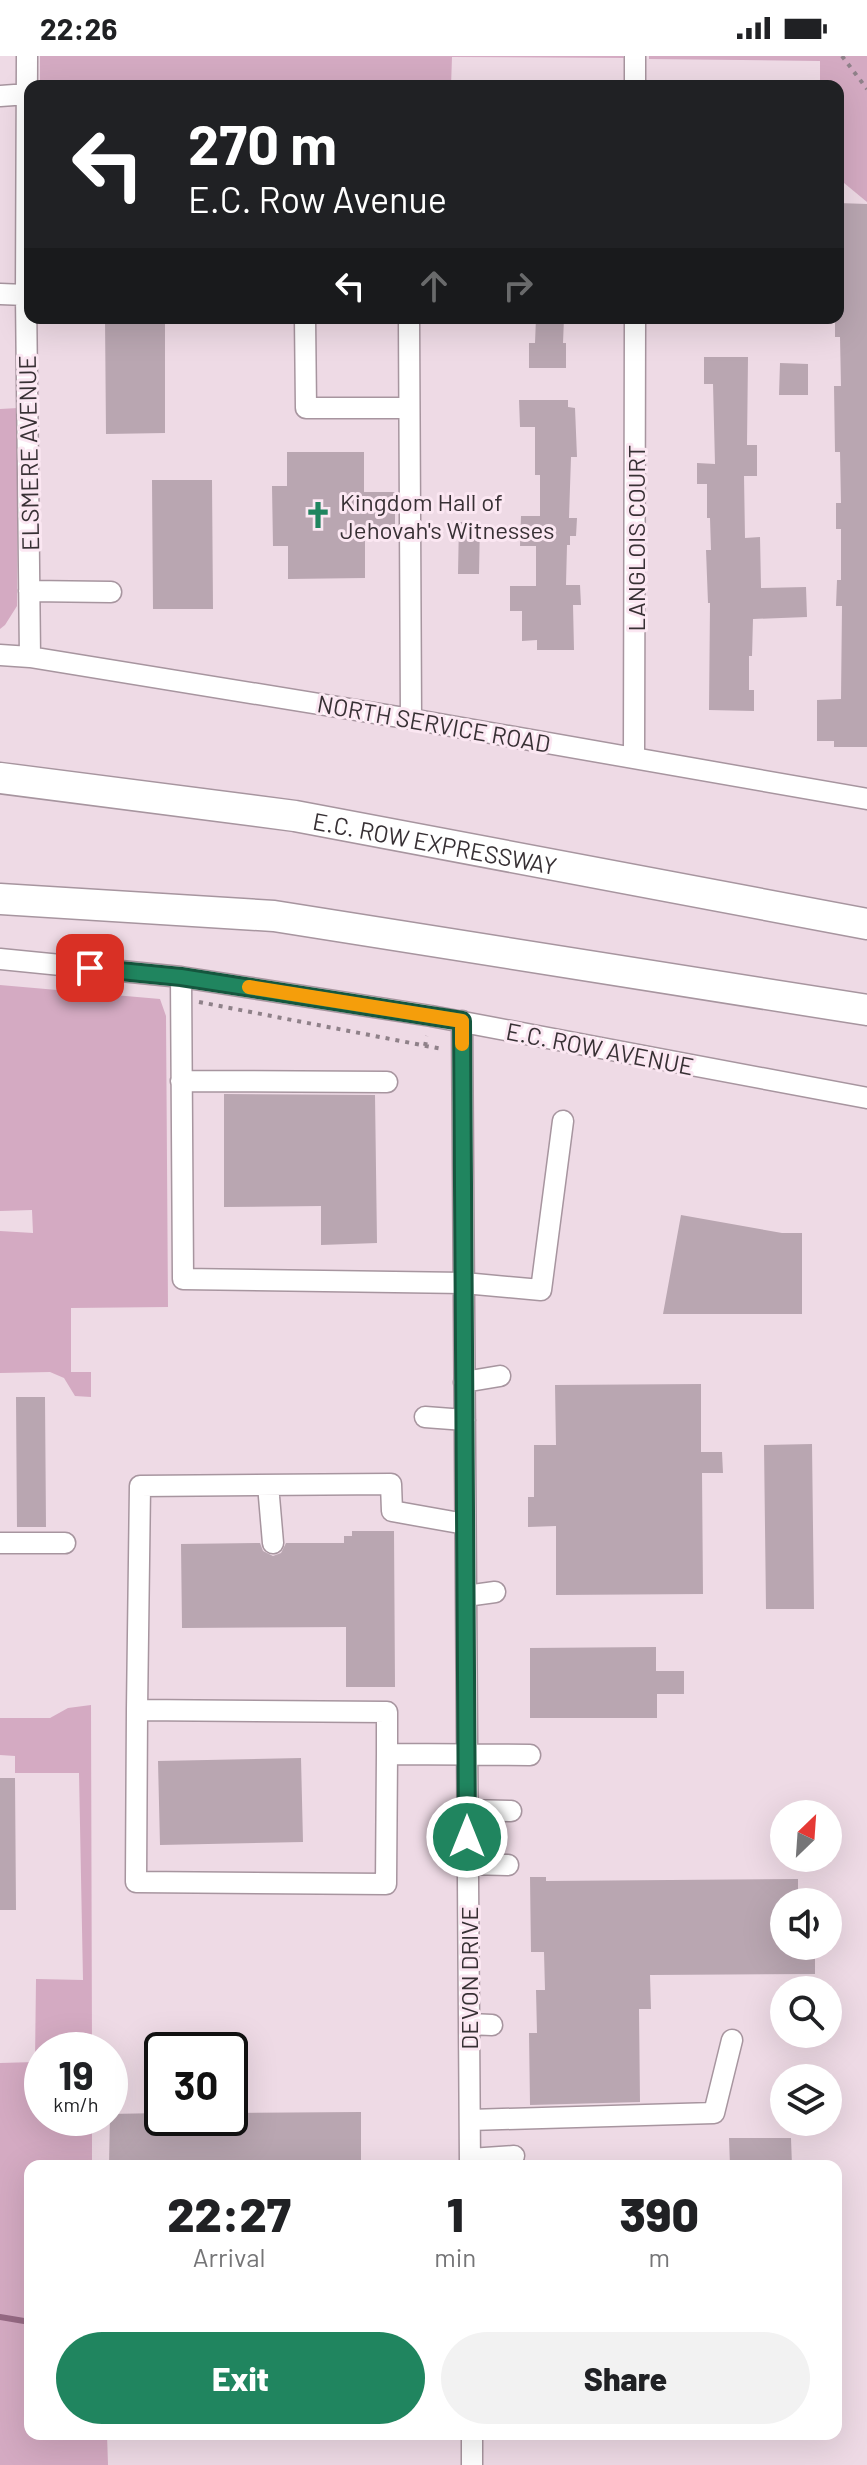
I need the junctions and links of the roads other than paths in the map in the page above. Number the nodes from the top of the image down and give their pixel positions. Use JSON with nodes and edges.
{"nodes":[{"id":1,"x":27,"y":56,"type":"edge"},
{"id":2,"x":635,"y":56,"type":"edge"},
{"id":3,"x":28,"y":80,"type":"edge"},
{"id":4,"x":635,"y":80,"type":"edge"},
{"id":5,"x":24,"y":94,"type":"edge"},
{"id":6,"x":0,"y":96,"type":"edge"},
{"id":7,"x":24,"y":291,"type":"edge"},
{"id":8,"x":0,"y":294,"type":"edge"},
{"id":9,"x":27,"y":324,"type":"edge"},
{"id":10,"x":305,"y":324,"type":"edge"},
{"id":11,"x":409,"y":324,"type":"edge"},
{"id":12,"x":635,"y":324,"type":"edge"},
{"id":13,"x":409,"y":408,"type":"junction"},
{"id":14,"x":29,"y":591,"type":"junction"},
{"id":15,"x":111,"y":592,"type":"dead end"},
{"id":16,"x":0,"y":655,"type":"edge"},
{"id":17,"x":30,"y":657,"type":"junction"},
{"id":18,"x":411,"y":719,"type":"junction"},
{"id":19,"x":634,"y":758,"type":"junction"},
{"id":20,"x":0,"y":778,"type":"edge"},
{"id":21,"x":867,"y":799,"type":"edge"},
{"id":22,"x":0,"y":899,"type":"edge"},
{"id":23,"x":867,"y":924,"type":"edge"},
{"id":24,"x":0,"y":959,"type":"edge"},
{"id":25,"x":181,"y":977,"type":"junction"},
{"id":26,"x":867,"y":1010,"type":"edge"},
{"id":27,"x":462,"y":1021,"type":"junction"},
{"id":28,"x":181,"y":1081,"type":"junction"},
{"id":29,"x":387,"y":1082,"type":"dead end"},
{"id":30,"x":867,"y":1098,"type":"edge"},
{"id":31,"x":563,"y":1121,"type":"dead end"},
{"id":32,"x":464,"y":1283,"type":"junction"},
{"id":33,"x":500,"y":1376,"type":"dead end"},
{"id":34,"x":464,"y":1382,"type":"junction"},
{"id":35,"x":425,"y":1417,"type":"dead end"},
{"id":36,"x":465,"y":1420,"type":"junction"},
{"id":37,"x":268,"y":1485,"type":"junction"},
{"id":38,"x":465,"y":1524,"type":"junction"},
{"id":39,"x":0,"y":1543,"type":"edge"},
{"id":40,"x":65,"y":1543,"type":"dead end"},
{"id":41,"x":273,"y":1543,"type":"dead end"},
{"id":42,"x":495,"y":1592,"type":"dead end"},
{"id":43,"x":466,"y":1596,"type":"junction"},
{"id":44,"x":137,"y":1710,"type":"junction"},
{"id":45,"x":387,"y":1754,"type":"junction"},
{"id":46,"x":467,"y":1755,"type":"junction"},
{"id":47,"x":530,"y":1755,"type":"dead end"},
{"id":48,"x":467,"y":1810,"type":"junction"},
{"id":49,"x":511,"y":1811,"type":"dead end"},
{"id":50,"x":468,"y":1864,"type":"junction"},
{"id":51,"x":508,"y":1865,"type":"dead end"},
{"id":52,"x":469,"y":2024,"type":"junction"},
{"id":53,"x":492,"y":2025,"type":"dead end"},
{"id":54,"x":732,"y":2040,"type":"dead end"},
{"id":55,"x":470,"y":2120,"type":"junction"},
{"id":56,"x":514,"y":2156,"type":"dead end"},
{"id":57,"x":470,"y":2160,"type":"edge"},
{"id":58,"x":489,"y":2160,"type":"edge"},
{"id":59,"x":471,"y":2440,"type":"edge"},
{"id":60,"x":472,"y":2465,"type":"edge"}],
"edges":[{"from":1,"to":3,"type":"street","name":"ELSMERE AVENUE"},
{"from":2,"to":4,"type":"street"},
{"from":5,"to":6,"type":"street"},
{"from":7,"to":8,"type":"street"},
{"from":9,"to":14,"type":"street","name":"ELSMERE AVENUE"},
{"from":10,"to":13,"type":"street"},
{"from":11,"to":13,"type":"street"},
{"from":12,"to":19,"type":"street","name":"LANGLOIS COURT"},
{"from":13,"to":18,"type":"street"},
{"from":14,"to":15,"type":"street"},
{"from":14,"to":17,"type":"street","name":"ELSMERE AVENUE"},
{"from":16,"to":17,"type":"street","name":"NORTH SERVICE ROAD"},
{"from":17,"to":18,"type":"street","name":"NORTH SERVICE ROAD"},
{"from":18,"to":19,"type":"street","name":"NORTH SERVICE ROAD"},
{"from":19,"to":21,"type":"street","name":"NORTH SERVICE ROAD"},
{"from":20,"to":23,"type":"highway","name":"E.C. ROW EXPRESSWAY"},
{"from":22,"to":26,"type":"highway"},
{"from":24,"to":25,"type":"street","name":"E.C. ROW AVENUE"},
{"from":25,"to":27,"type":"street","name":"E.C. ROW AVENUE"},
{"from":25,"to":28,"type":"street"},
{"from":27,"to":30,"type":"street","name":"E.C. ROW AVENUE"},
{"from":27,"to":32,"type":"street","name":"DEVON DRIVE"},
{"from":28,"to":29,"type":"street"},
{"from":28,"to":32,"type":"street"},
{"from":31,"to":32,"type":"street"},
{"from":32,"to":34,"type":"street","name":"DEVON DRIVE"},
{"from":33,"to":34,"type":"street"},
{"from":34,"to":36,"type":"street","name":"DEVON DRIVE"},
{"from":35,"to":36,"type":"street"},
{"from":36,"to":38,"type":"street","name":"DEVON DRIVE"},
{"from":37,"to":38,"type":"street"},
{"from":37,"to":41,"type":"street"},
{"from":37,"to":44,"type":"street"},
{"from":38,"to":43,"type":"street","name":"DEVON DRIVE"},
{"from":39,"to":40,"type":"street"},
{"from":42,"to":43,"type":"street"},
{"from":43,"to":46,"type":"street","name":"DEVON DRIVE"},
{"from":44,"to":45,"type":"street"},
{"from":44,"to":45,"type":"street"},
{"from":45,"to":46,"type":"street"},
{"from":46,"to":47,"type":"street"},
{"from":46,"to":48,"type":"street","name":"DEVON DRIVE"},
{"from":48,"to":49,"type":"street"},
{"from":48,"to":50,"type":"street","name":"DEVON DRIVE"},
{"from":50,"to":51,"type":"street"},
{"from":50,"to":52,"type":"street","name":"DEVON DRIVE"},
{"from":52,"to":53,"type":"street"},
{"from":52,"to":55,"type":"street","name":"DEVON DRIVE"},
{"from":54,"to":55,"type":"street"},
{"from":55,"to":57,"type":"street","name":"DEVON DRIVE"},
{"from":56,"to":58,"type":"street"},
{"from":59,"to":60,"type":"street"}]}
